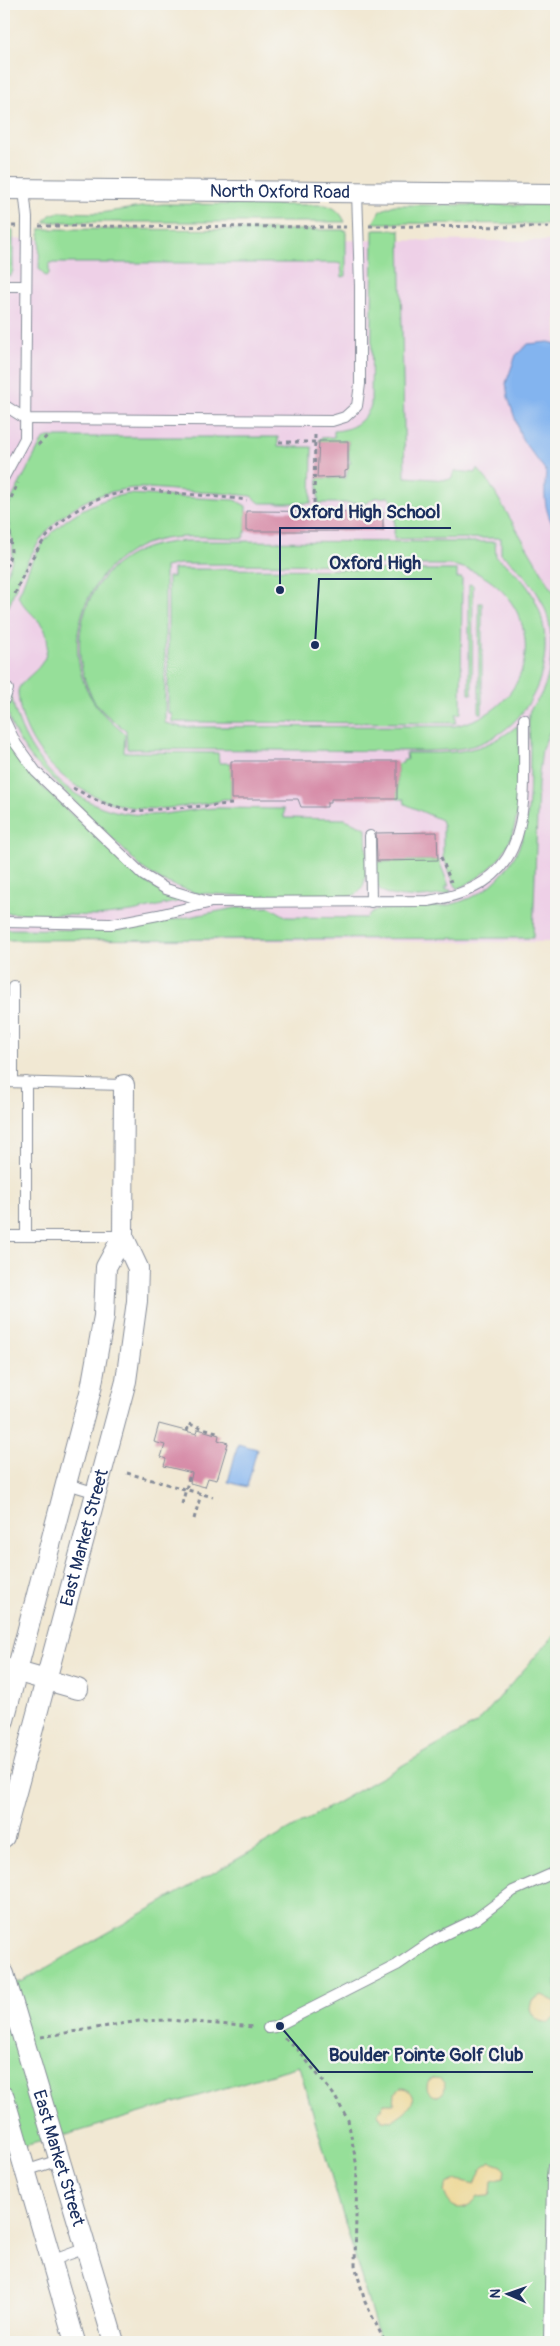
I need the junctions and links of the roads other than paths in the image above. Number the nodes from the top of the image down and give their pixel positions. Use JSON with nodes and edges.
{"nodes":[{"id":1,"x":4,"y":189,"type":"edge"},
{"id":2,"x":24,"y":189,"type":"junction"},
{"id":3,"x":357,"y":192,"type":"junction"},
{"id":4,"x":556,"y":194,"type":"edge"},
{"id":5,"x":4,"y":286,"type":"edge"},
{"id":6,"x":26,"y":286,"type":"junction"},
{"id":7,"x":4,"y":405,"type":"edge"},
{"id":8,"x":26,"y":420,"type":"junction"},
{"id":9,"x":4,"y":476,"type":"edge"},
{"id":10,"x":8,"y":689,"type":"dead end"},
{"id":11,"x":4,"y":700,"type":"edge"},
{"id":12,"x":4,"y":719,"type":"edge"},
{"id":13,"x":524,"y":720,"type":"dead end"},
{"id":14,"x":370,"y":836,"type":"dead end"},
{"id":15,"x":208,"y":902,"type":"junction"},
{"id":16,"x":371,"y":902,"type":"junction"},
{"id":17,"x":4,"y":922,"type":"edge"},
{"id":18,"x":12,"y":986,"type":"dead end"},
{"id":19,"x":8,"y":1082,"type":"edge"},
{"id":20,"x":26,"y":1082,"type":"junction"},
{"id":21,"x":124,"y":1084,"type":"joint"},
{"id":22,"x":4,"y":1236,"type":"edge"},
{"id":23,"x":26,"y":1236,"type":"junction"},
{"id":24,"x":123,"y":1236,"type":"junction"},
{"id":25,"x":67,"y":1484,"type":"junction"},
{"id":26,"x":97,"y":1493,"type":"junction"},
{"id":27,"x":10,"y":1670,"type":"edge"},
{"id":28,"x":46,"y":1680,"type":"junction"},
{"id":29,"x":78,"y":1689,"type":"dead end"},
{"id":30,"x":4,"y":1720,"type":"edge"},
{"id":31,"x":4,"y":1837,"type":"edge"},
{"id":32,"x":556,"y":1872,"type":"edge"},
{"id":33,"x":4,"y":1974,"type":"edge"},
{"id":34,"x":268,"y":2028,"type":"road end"},
{"id":35,"x":4,"y":2097,"type":"edge"},
{"id":36,"x":59,"y":2160,"type":"junction"},
{"id":37,"x":556,"y":2161,"type":"edge"},
{"id":38,"x":25,"y":2171,"type":"junction"},
{"id":39,"x":86,"y":2248,"type":"junction"},
{"id":40,"x":51,"y":2261,"type":"junction"},
{"id":41,"x":75,"y":2342,"type":"edge"},
{"id":42,"x":114,"y":2342,"type":"edge"},
{"id":43,"x":549,"y":2342,"type":"edge"}],
"edges":[{"from":1,"to":2,"type":"street","name":"North Oxford Road"},
{"from":2,"to":3,"type":"street","name":"North Oxford Road"},
{"from":2,"to":6,"type":"lane"},
{"from":3,"to":4,"type":"street","name":"North Oxford Road"},
{"from":3,"to":8,"type":"lane"},
{"from":5,"to":6,"type":"lane"},
{"from":6,"to":8,"type":"lane"},
{"from":7,"to":8,"type":"lane"},
{"from":8,"to":9,"type":"lane"},
{"from":10,"to":11,"type":"lane"},
{"from":12,"to":15,"type":"lane"},
{"from":13,"to":16,"type":"lane"},
{"from":14,"to":16,"type":"lane"},
{"from":15,"to":16,"type":"lane"},
{"from":15,"to":17,"type":"lane"},
{"from":18,"to":19,"type":"lane"},
{"from":19,"to":20,"type":"lane","name":"East Market Street"},
{"from":20,"to":21,"type":"lane","name":"East Market Street"},
{"from":20,"to":23,"type":"lane"},
{"from":21,"to":24,"type":"street","name":"East Market Street"},
{"from":22,"to":23,"type":"lane"},
{"from":23,"to":24,"type":"lane"},
{"from":24,"to":25,"type":"street","name":"East Market Street"},
{"from":24,"to":26,"type":"street","name":"East Market Street"},
{"from":25,"to":26,"type":"lane"},
{"from":25,"to":27,"type":"street","name":"East Market Street"},
{"from":26,"to":28,"type":"street","name":"East Market Street"},
{"from":27,"to":28,"type":"street"},
{"from":27,"to":30,"type":"street","name":"East Market Street"},
{"from":28,"to":29,"type":"street"},
{"from":28,"to":31,"type":"street","name":"East Market Street"},
{"from":32,"to":34,"type":"lane"},
{"from":33,"to":36,"type":"street","name":"East Market Street"},
{"from":35,"to":38,"type":"street","name":"East Market Street"},
{"from":36,"to":38,"type":"lane"},
{"from":36,"to":39,"type":"street","name":"East Market Street"},
{"from":37,"to":43,"type":"lane"},
{"from":38,"to":40,"type":"street","name":"East Market Street"},
{"from":39,"to":40,"type":"lane"},
{"from":39,"to":42,"type":"street","name":"East Market Street"},
{"from":40,"to":41,"type":"street","name":"East Market Street"}]}
